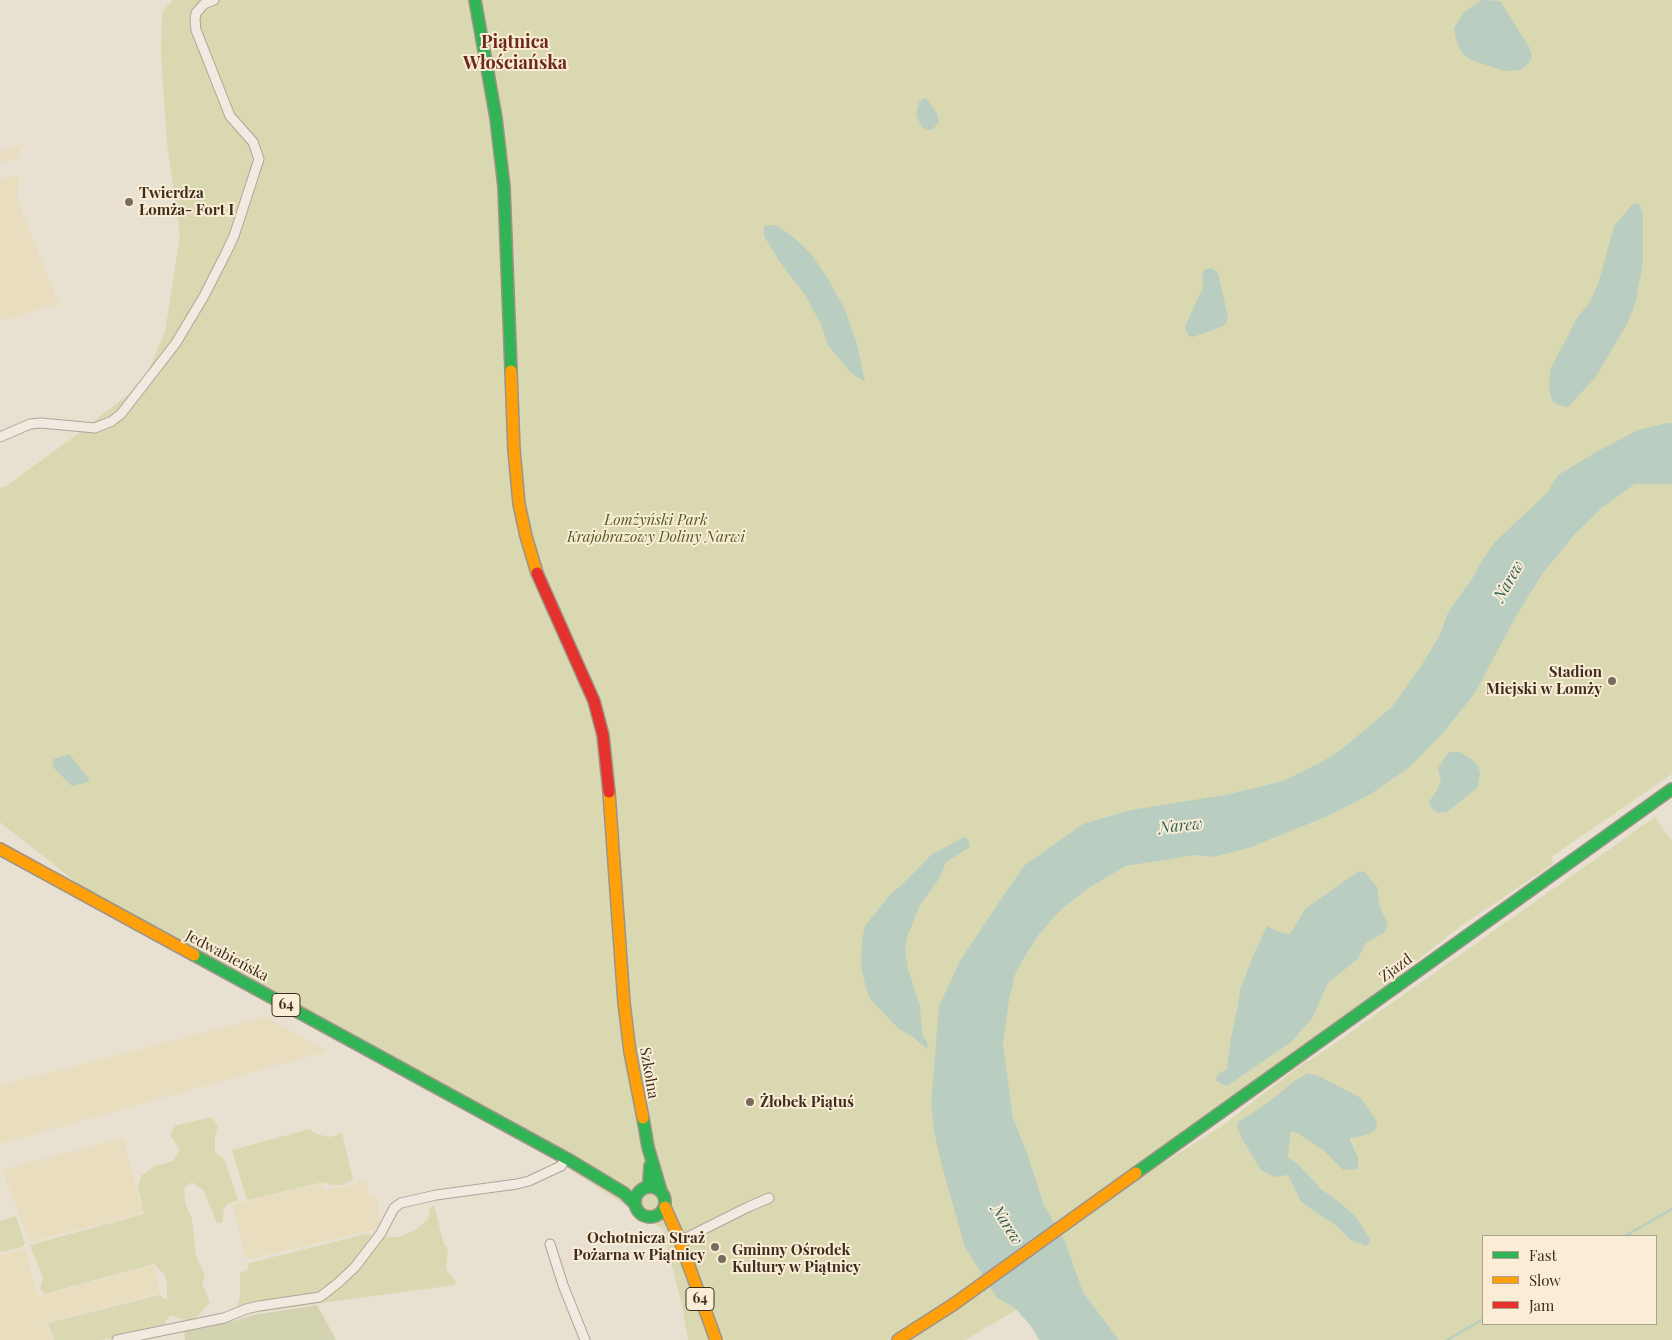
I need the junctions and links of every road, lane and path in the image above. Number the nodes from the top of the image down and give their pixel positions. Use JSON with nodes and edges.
{"nodes":[{"id":1,"x":214,"y":0,"type":"edge"},
{"id":2,"x":475,"y":0,"type":"edge"},
{"id":3,"x":0,"y":437,"type":"edge"},
{"id":4,"x":1672,"y":789,"type":"edge"},
{"id":5,"x":0,"y":850,"type":"edge"},
{"id":6,"x":648,"y":1147,"type":"junction"},
{"id":7,"x":568,"y":1159,"type":"junction"},
{"id":8,"x":643,"y":1189,"type":"junction"},
{"id":9,"x":661,"y":1191,"type":"junction"},
{"id":10,"x":769,"y":1198,"type":"dead end"},
{"id":11,"x":635,"y":1204,"type":"junction"},
{"id":12,"x":664,"y":1207,"type":"junction"},
{"id":13,"x":656,"y":1216,"type":"junction"},
{"id":14,"x":680,"y":1241,"type":"junction"},
{"id":15,"x":550,"y":1244,"type":"dead end"},
{"id":16,"x":685,"y":1258,"type":"junction"},
{"id":17,"x":939,"y":1314,"type":"junction"},
{"id":18,"x":117,"y":1340,"type":"edge"},
{"id":19,"x":585,"y":1340,"type":"edge"},
{"id":20,"x":716,"y":1340,"type":"edge"},
{"id":21,"x":898,"y":1340,"type":"edge"},
{"id":22,"x":908,"y":1340,"type":"edge"}],
"edges":[{"from":1,"to":3,"type":"street"},
{"from":2,"to":6,"type":"main road","name":"Szkolna"},
{"from":4,"to":17,"type":"main road","name":"Zjazd"},
{"from":5,"to":7,"type":"main road","name":"Jedwabieńska","number":"64"},
{"from":6,"to":8,"type":"main road","name":"Szkolna"},
{"from":6,"to":9,"type":"main road","name":"Szkolna"},
{"from":7,"to":8,"type":"main road","name":"Jedwabieńska","number":"64"},
{"from":7,"to":11,"type":"main road","name":"Jedwabieńska","number":"64"},
{"from":7,"to":18,"type":"street"},
{"from":8,"to":9,"type":"main road","number":"64"},
{"from":8,"to":11,"type":"main road"},
{"from":9,"to":12,"type":"main road","number":"64"},
{"from":10,"to":14,"type":"street"},
{"from":11,"to":13,"type":"main road","number":"64"},
{"from":12,"to":13,"type":"main road"},
{"from":12,"to":14,"type":"main road","number":"64"},
{"from":13,"to":16,"type":"main road","number":"64"},
{"from":14,"to":16,"type":"main road","number":"64"},
{"from":15,"to":19,"type":"street"},
{"from":16,"to":20,"type":"main road","number":"64"},
{"from":17,"to":21,"type":"main road"},
{"from":17,"to":22,"type":"main road"}]}
